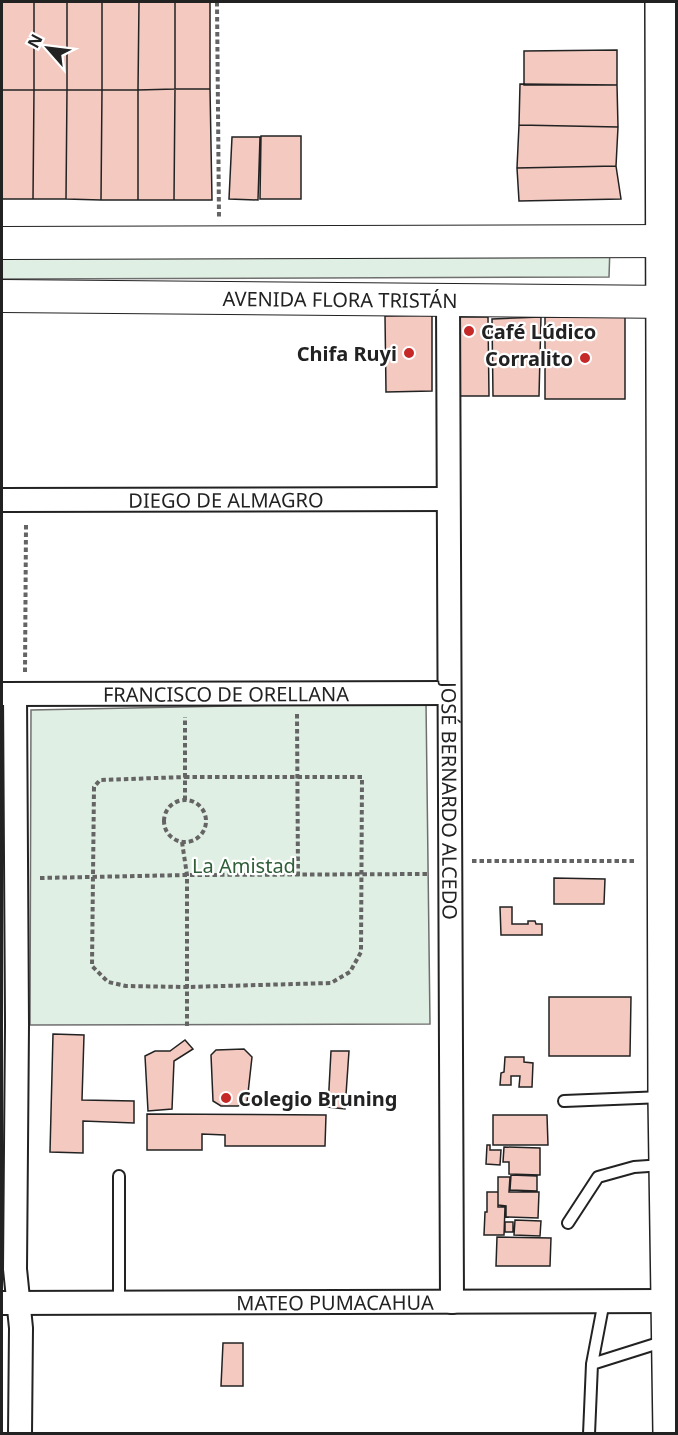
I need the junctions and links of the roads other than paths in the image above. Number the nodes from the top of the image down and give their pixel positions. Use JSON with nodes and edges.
{"nodes":[{"id":1,"x":662,"y":2,"type":"edge"},
{"id":2,"x":670,"y":241,"type":"edge"},
{"id":3,"x":2,"y":243,"type":"edge"},
{"id":4,"x":2,"y":296,"type":"edge"},
{"id":5,"x":448,"y":300,"type":"junction"},
{"id":6,"x":670,"y":302,"type":"edge"},
{"id":7,"x":448,"y":499,"type":"junction"},
{"id":8,"x":2,"y":500,"type":"edge"},
{"id":9,"x":449,"y":693,"type":"junction"},
{"id":10,"x":14,"y":694,"type":"edge"},
{"id":11,"x":665,"y":1097,"type":"junction"},
{"id":12,"x":564,"y":1101,"type":"dead end"},
{"id":13,"x":666,"y":1164,"type":"junction"},
{"id":14,"x":119,"y":1176,"type":"dead end"},
{"id":15,"x":567,"y":1223,"type":"dead end"},
{"id":16,"x":604,"y":1301,"type":"junction"},
{"id":17,"x":668,"y":1301,"type":"junction"},
{"id":18,"x":452,"y":1302,"type":"junction"},
{"id":19,"x":10,"y":1303,"type":"edge"},
{"id":20,"x":118,"y":1303,"type":"junction"},
{"id":21,"x":669,"y":1340,"type":"junction"},
{"id":22,"x":591,"y":1364,"type":"junction"},
{"id":23,"x":20,"y":1434,"type":"edge"},
{"id":24,"x":589,"y":1434,"type":"edge"},
{"id":25,"x":670,"y":1434,"type":"edge"}],
"edges":[{"from":1,"to":2,"type":"main road"},
{"from":2,"to":3,"type":"street"},
{"from":2,"to":6,"type":"main road"},
{"from":4,"to":5,"type":"street","name":"AVENIDA FLORA TRISTÁN"},
{"from":5,"to":6,"type":"street","name":"AVENIDA FLORA TRISTÁN"},
{"from":5,"to":7,"type":"street","name":"JOSÉ BERNARDO ALCEDO"},
{"from":6,"to":11,"type":"main road"},
{"from":7,"to":8,"type":"street","name":"DIEGO DE ALMAGRO"},
{"from":7,"to":9,"type":"street","name":"JOSÉ BERNARDO ALCEDO"},
{"from":9,"to":10,"type":"street","name":"FRANCISCO DE ORELLANA"},
{"from":9,"to":18,"type":"street","name":"JOSÉ BERNARDO ALCEDO"},
{"from":10,"to":19,"type":"street"},
{"from":11,"to":12,"type":"lane"},
{"from":11,"to":13,"type":"main road"},
{"from":13,"to":15,"type":"lane"},
{"from":13,"to":17,"type":"main road"},
{"from":14,"to":20,"type":"lane"},
{"from":16,"to":17,"type":"street","name":"MATEO PUMACAHUA"},
{"from":16,"to":18,"type":"street","name":"MATEO PUMACAHUA"},
{"from":16,"to":22,"type":"lane"},
{"from":17,"to":21,"type":"main road"},
{"from":18,"to":20,"type":"street","name":"MATEO PUMACAHUA"},
{"from":19,"to":20,"type":"street","name":"MATEO PUMACAHUA"},
{"from":19,"to":23,"type":"street"},
{"from":21,"to":22,"type":"lane"},
{"from":21,"to":25,"type":"main road"},
{"from":22,"to":24,"type":"lane"}]}
